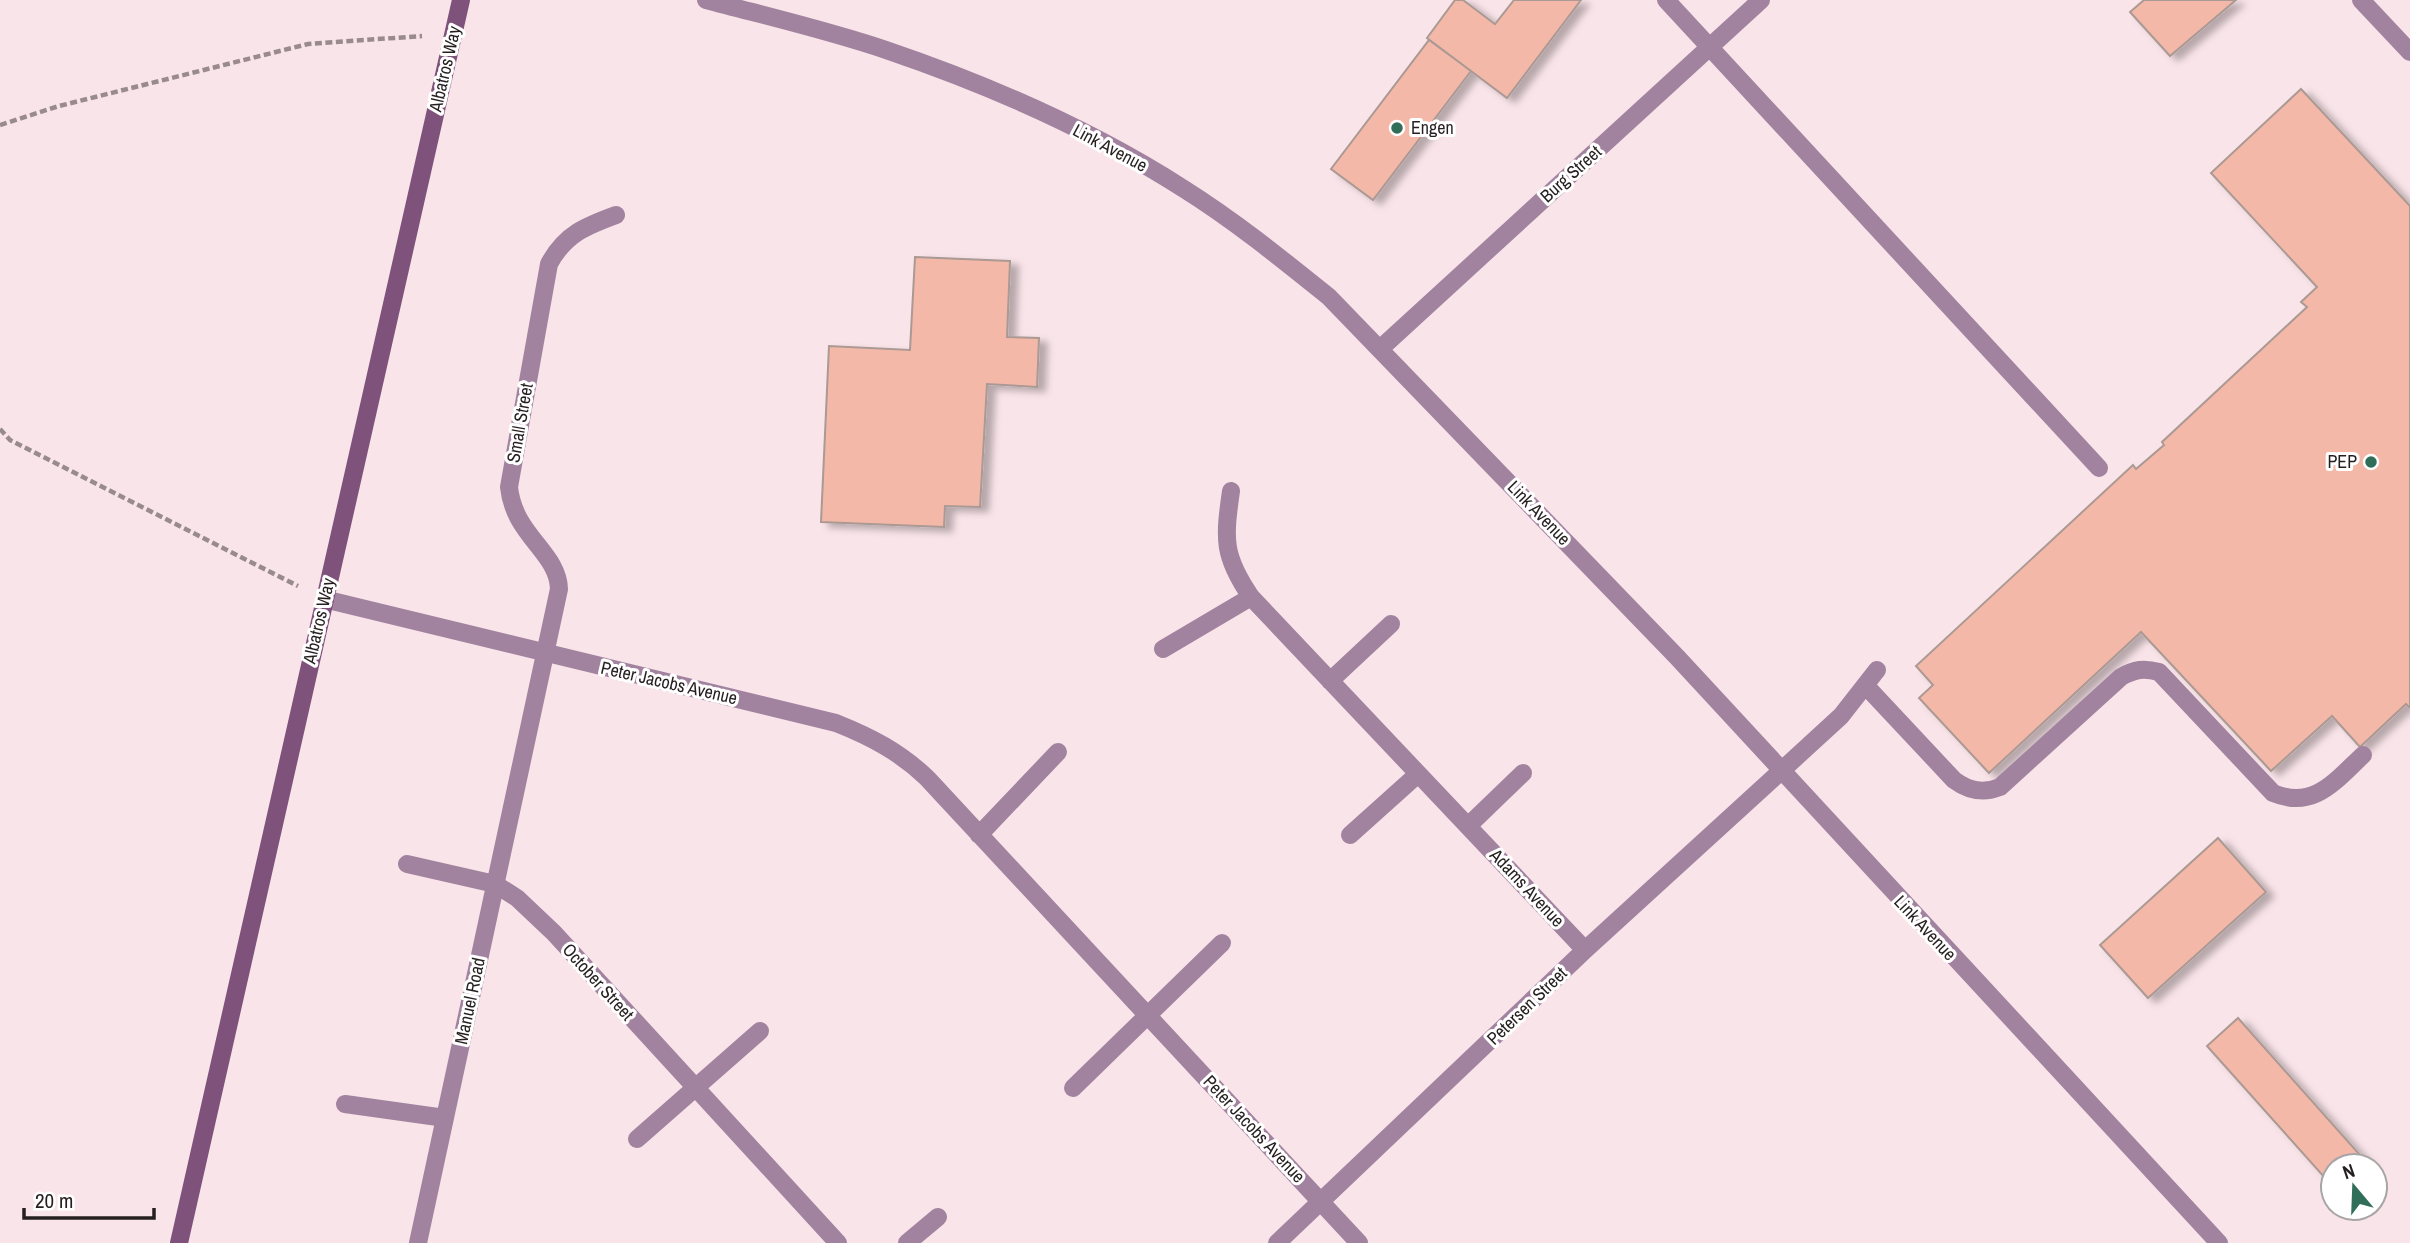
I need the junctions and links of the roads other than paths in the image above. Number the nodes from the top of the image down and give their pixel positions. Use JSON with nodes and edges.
{"nodes":[{"id":1,"x":461,"y":0,"type":"edge"},
{"id":2,"x":706,"y":0,"type":"edge"},
{"id":3,"x":1666,"y":0,"type":"edge"},
{"id":4,"x":1761,"y":0,"type":"edge"},
{"id":5,"x":2361,"y":0,"type":"edge"},
{"id":6,"x":1712,"y":46,"type":"junction"},
{"id":7,"x":2410,"y":52,"type":"edge"},
{"id":8,"x":616,"y":215,"type":"dead end"},
{"id":9,"x":1381,"y":348,"type":"junction"},
{"id":10,"x":2099,"y":468,"type":"dead end"},
{"id":11,"x":1231,"y":491,"type":"dead end"},
{"id":12,"x":1251,"y":597,"type":"junction"},
{"id":13,"x":324,"y":599,"type":"junction"},
{"id":14,"x":1391,"y":624,"type":"dead end"},
{"id":15,"x":1163,"y":649,"type":"dead end"},
{"id":16,"x":547,"y":654,"type":"junction"},
{"id":17,"x":1877,"y":670,"type":"dead end"},
{"id":18,"x":1330,"y":681,"type":"junction"},
{"id":19,"x":1865,"y":685,"type":"junction"},
{"id":20,"x":1058,"y":752,"type":"dead end"},
{"id":21,"x":2363,"y":755,"type":"dead end"},
{"id":22,"x":1780,"y":772,"type":"junction"},
{"id":23,"x":1523,"y":773,"type":"dead end"},
{"id":24,"x":1419,"y":774,"type":"junction"},
{"id":25,"x":1468,"y":826,"type":"junction"},
{"id":26,"x":979,"y":835,"type":"junction"},
{"id":27,"x":1350,"y":835,"type":"dead end"},
{"id":28,"x":407,"y":864,"type":"dead end"},
{"id":29,"x":495,"y":884,"type":"junction"},
{"id":30,"x":1222,"y":943,"type":"dead end"},
{"id":31,"x":1585,"y":950,"type":"junction"},
{"id":32,"x":1149,"y":1016,"type":"junction"},
{"id":33,"x":760,"y":1031,"type":"dead end"},
{"id":34,"x":693,"y":1088,"type":"junction"},
{"id":35,"x":1073,"y":1088,"type":"dead end"},
{"id":36,"x":345,"y":1104,"type":"dead end"},
{"id":37,"x":445,"y":1118,"type":"junction"},
{"id":38,"x":637,"y":1139,"type":"dead end"},
{"id":39,"x":1322,"y":1202,"type":"junction"},
{"id":40,"x":938,"y":1217,"type":"dead end"},
{"id":41,"x":179,"y":1243,"type":"edge"},
{"id":42,"x":418,"y":1243,"type":"edge"},
{"id":43,"x":838,"y":1243,"type":"edge"},
{"id":44,"x":907,"y":1243,"type":"edge"},
{"id":45,"x":1277,"y":1243,"type":"edge"},
{"id":46,"x":1359,"y":1243,"type":"edge"},
{"id":47,"x":2219,"y":1243,"type":"edge"}],
"edges":[{"from":1,"to":13,"type":"street","name":"Albatros Way"},
{"from":2,"to":9,"type":"street","name":"Link Avenue"},
{"from":3,"to":6,"type":"street"},
{"from":4,"to":6,"type":"street","name":"Burg Street"},
{"from":5,"to":7,"type":"street"},
{"from":6,"to":9,"type":"street","name":"Burg Street"},
{"from":6,"to":10,"type":"street"},
{"from":8,"to":16,"type":"street","name":"Small Street"},
{"from":9,"to":22,"type":"street","name":"Link Avenue"},
{"from":11,"to":12,"type":"street","name":"Adams Avenue"},
{"from":12,"to":15,"type":"street"},
{"from":12,"to":18,"type":"street","name":"Adams Avenue"},
{"from":13,"to":16,"type":"street","name":"Peter Jacobs Avenue"},
{"from":13,"to":41,"type":"street","name":"Albatros Way"},
{"from":14,"to":18,"type":"street"},
{"from":16,"to":26,"type":"street","name":"Peter Jacobs Avenue"},
{"from":16,"to":29,"type":"street","name":"Manuel Road"},
{"from":17,"to":19,"type":"street","name":"Petersen Street"},
{"from":18,"to":24,"type":"street","name":"Adams Avenue"},
{"from":19,"to":21,"type":"street"},
{"from":19,"to":22,"type":"street","name":"Petersen Street"},
{"from":20,"to":26,"type":"street"},
{"from":22,"to":31,"type":"street","name":"Petersen Street"},
{"from":22,"to":47,"type":"street","name":"Link Avenue"},
{"from":23,"to":25,"type":"street"},
{"from":24,"to":25,"type":"street","name":"Adams Avenue"},
{"from":24,"to":27,"type":"street"},
{"from":25,"to":31,"type":"street","name":"Adams Avenue"},
{"from":26,"to":32,"type":"street","name":"Peter Jacobs Avenue"},
{"from":28,"to":29,"type":"street"},
{"from":29,"to":34,"type":"street","name":"October Street"},
{"from":29,"to":37,"type":"street","name":"Manuel Road"},
{"from":30,"to":32,"type":"street"},
{"from":31,"to":39,"type":"street","name":"Petersen Street"},
{"from":32,"to":35,"type":"street"},
{"from":32,"to":39,"type":"street","name":"Peter Jacobs Avenue"},
{"from":33,"to":34,"type":"street"},
{"from":34,"to":38,"type":"street"},
{"from":34,"to":43,"type":"street","name":"October Street"},
{"from":36,"to":37,"type":"street"},
{"from":37,"to":42,"type":"street","name":"Manuel Road"},
{"from":39,"to":45,"type":"street","name":"Petersen Street"},
{"from":39,"to":46,"type":"street","name":"Peter Jacobs Avenue"},
{"from":40,"to":44,"type":"street"}]}
